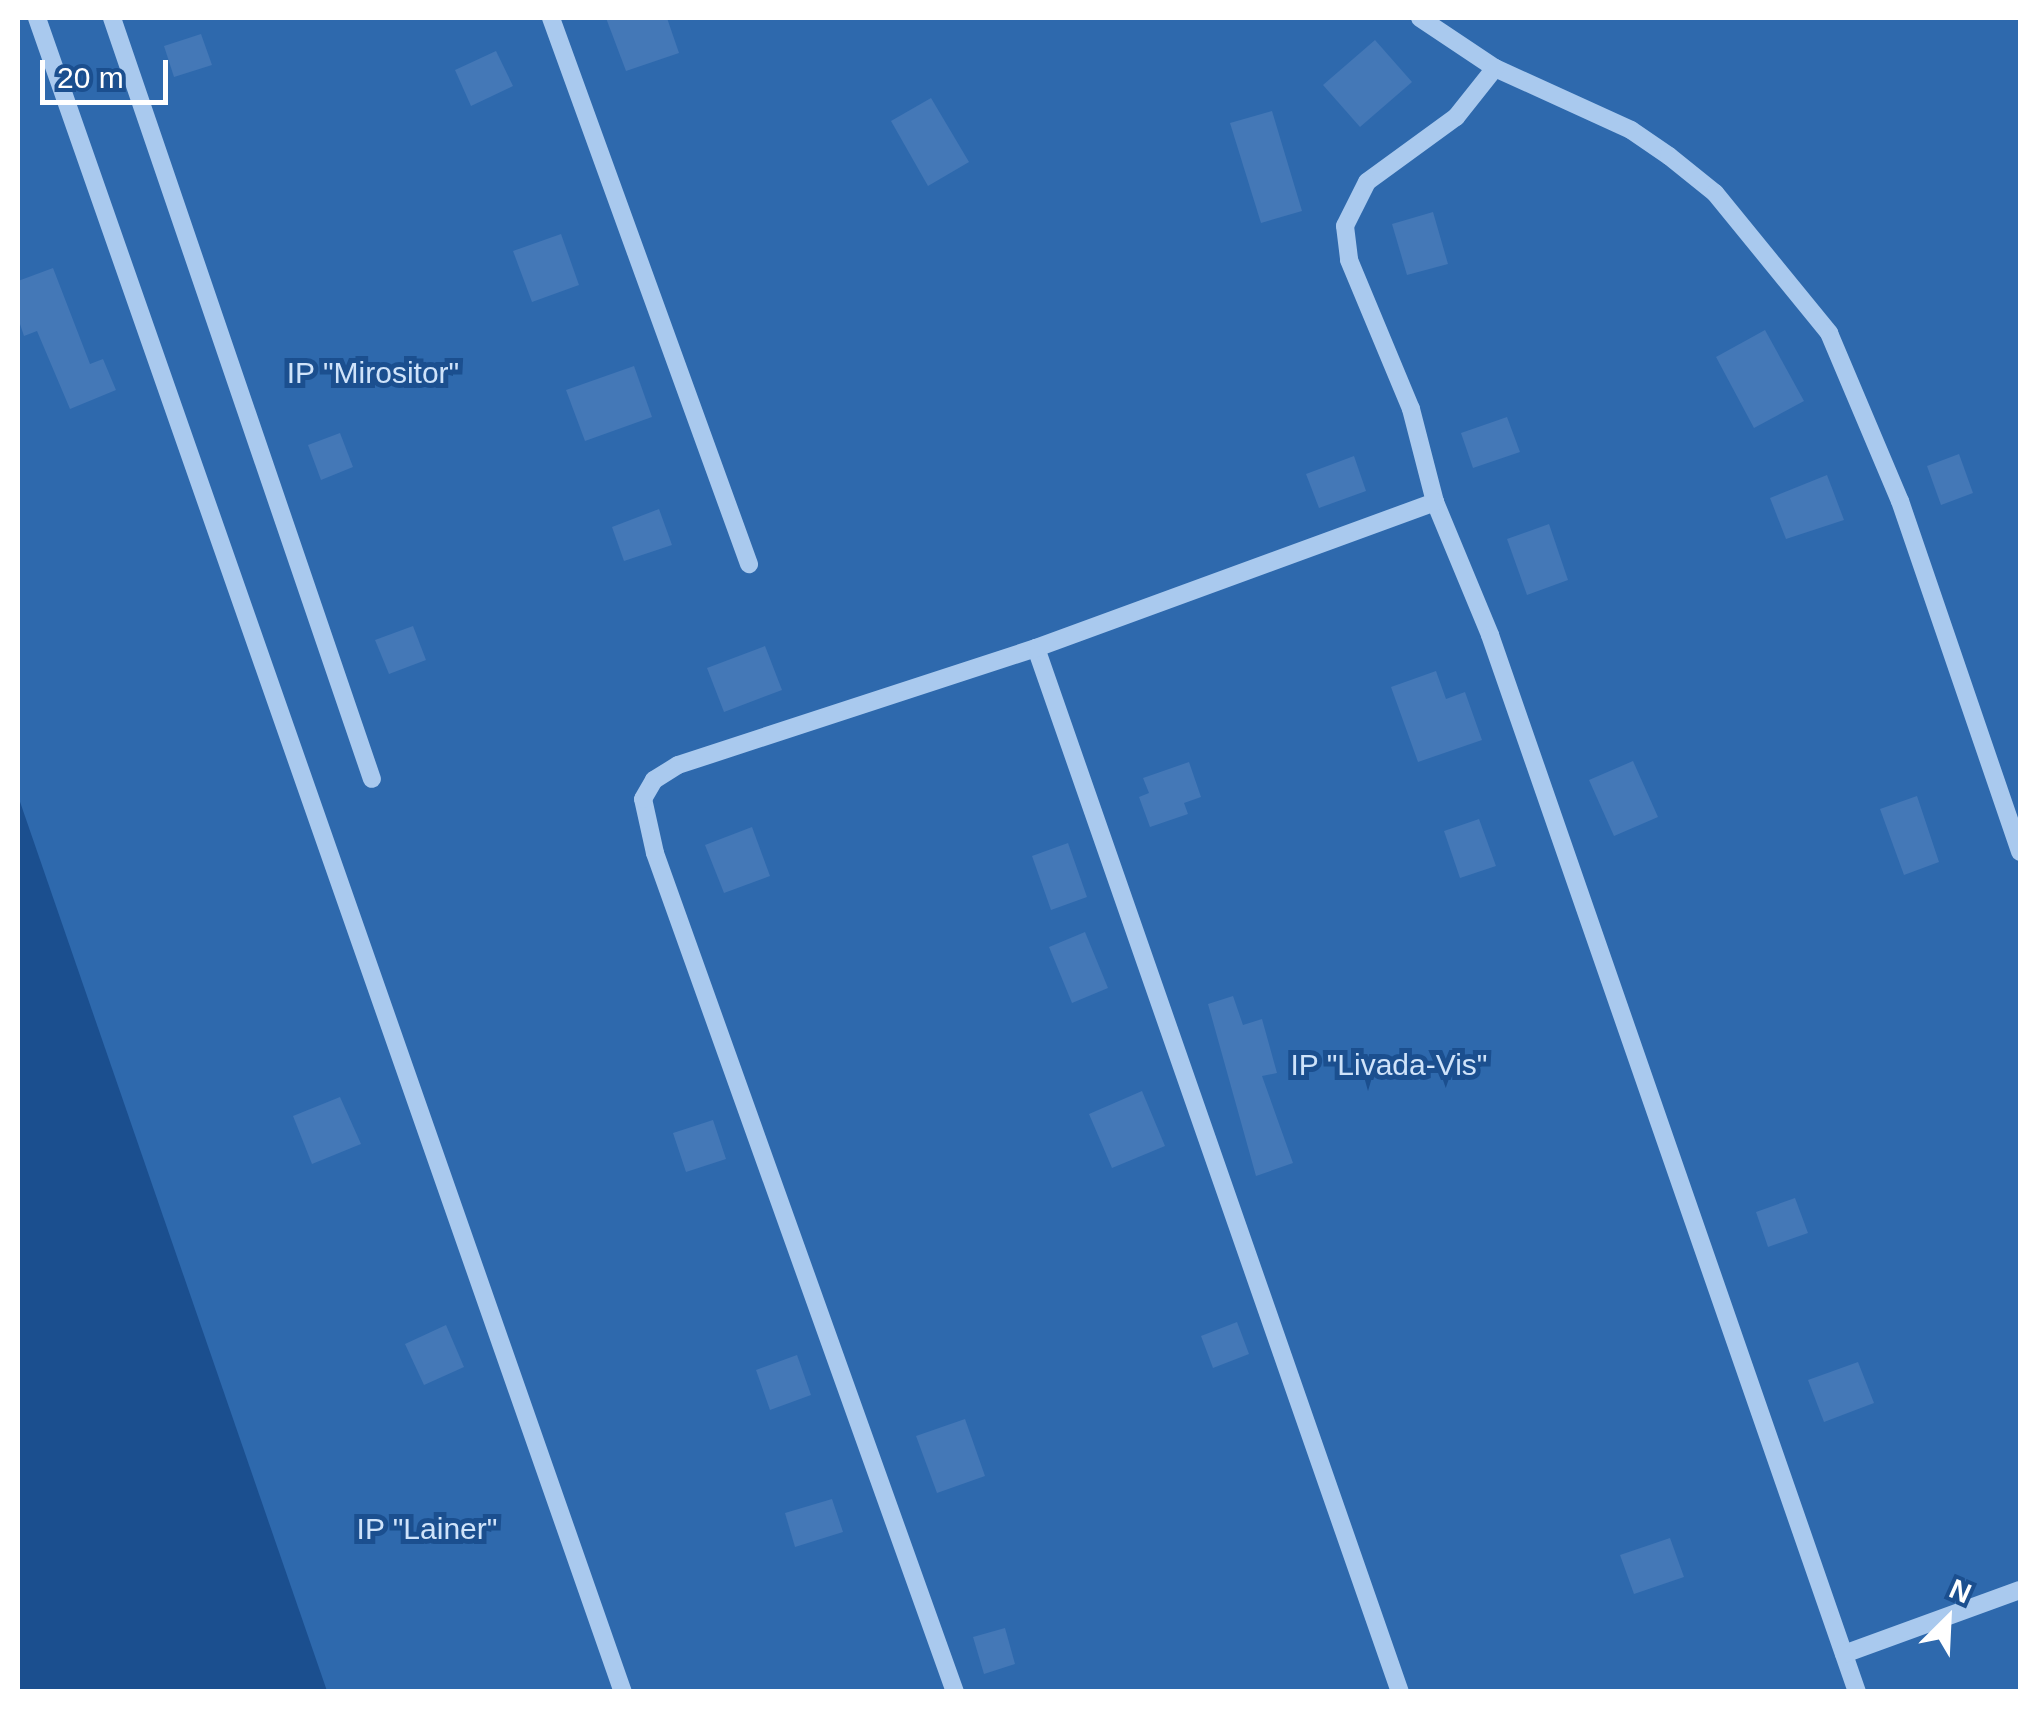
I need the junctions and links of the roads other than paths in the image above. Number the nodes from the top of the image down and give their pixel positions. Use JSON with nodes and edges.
{"nodes":[{"id":1,"x":37,"y":18,"type":"edge"},
{"id":2,"x":112,"y":18,"type":"edge"},
{"id":3,"x":551,"y":18,"type":"edge"},
{"id":4,"x":1420,"y":18,"type":"edge"},
{"id":5,"x":1495,"y":68,"type":"junction"},
{"id":6,"x":1435,"y":502,"type":"junction"},
{"id":7,"x":748,"y":564,"type":"dead end"},
{"id":8,"x":1036,"y":648,"type":"junction"},
{"id":9,"x":372,"y":779,"type":"dead end"},
{"id":10,"x":2020,"y":852,"type":"edge"},
{"id":11,"x":2020,"y":1590,"type":"edge"},
{"id":12,"x":1844,"y":1654,"type":"junction"},
{"id":13,"x":623,"y":1692,"type":"edge"},
{"id":14,"x":955,"y":1692,"type":"edge"},
{"id":15,"x":1400,"y":1692,"type":"edge"},
{"id":16,"x":1856,"y":1692,"type":"edge"}],
"edges":[{"from":1,"to":13,"type":"street"},
{"from":2,"to":9,"type":"street"},
{"from":3,"to":7,"type":"street"},
{"from":4,"to":5,"type":"street"},
{"from":5,"to":6,"type":"street"},
{"from":5,"to":10,"type":"street"},
{"from":6,"to":8,"type":"street"},
{"from":6,"to":12,"type":"street"},
{"from":8,"to":14,"type":"street"},
{"from":8,"to":15,"type":"street"},
{"from":11,"to":12,"type":"street"},
{"from":12,"to":16,"type":"street"}]}
